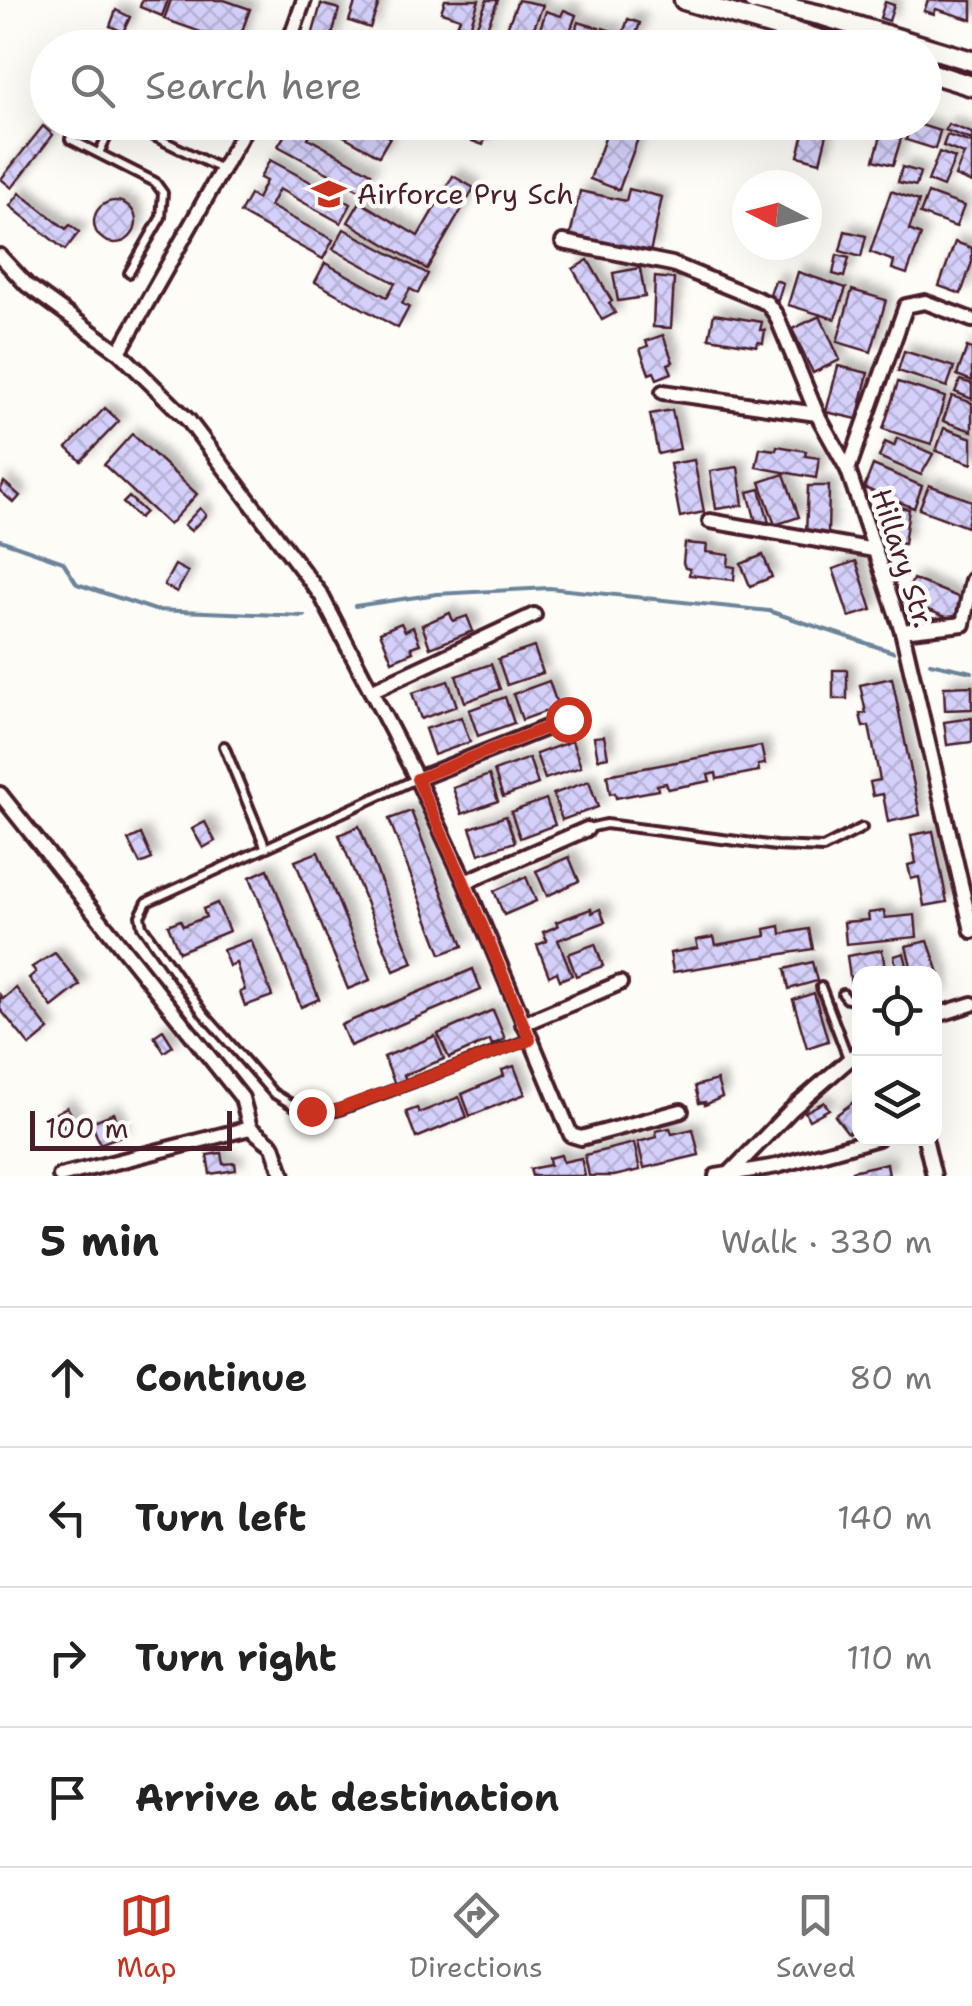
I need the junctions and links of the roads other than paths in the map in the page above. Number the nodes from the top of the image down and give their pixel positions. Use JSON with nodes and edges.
{"nodes":[{"id":1,"x":304,"y":0,"type":"edge"},
{"id":2,"x":684,"y":0,"type":"edge"},
{"id":3,"x":752,"y":0,"type":"edge"},
{"id":4,"x":293,"y":30,"type":"edge"},
{"id":5,"x":786,"y":30,"type":"edge"},
{"id":6,"x":870,"y":30,"type":"edge"},
{"id":7,"x":942,"y":52,"type":"edge"},
{"id":8,"x":972,"y":61,"type":"edge"},
{"id":9,"x":942,"y":77,"type":"edge"},
{"id":10,"x":972,"y":86,"type":"edge"},
{"id":11,"x":72,"y":140,"type":"edge"},
{"id":12,"x":105,"y":140,"type":"edge"},
{"id":13,"x":162,"y":140,"type":"edge"},
{"id":14,"x":239,"y":140,"type":"edge"},
{"id":15,"x":99,"y":153,"type":"junction"},
{"id":16,"x":222,"y":169,"type":"junction"},
{"id":17,"x":563,"y":242,"type":"dead end"},
{"id":18,"x":0,"y":256,"type":"edge"},
{"id":19,"x":129,"y":273,"type":"dead end"},
{"id":20,"x":972,"y":320,"type":"edge"},
{"id":21,"x":119,"y":352,"type":"junction"},
{"id":22,"x":663,"y":392,"type":"dead end"},
{"id":23,"x":817,"y":414,"type":"junction"},
{"id":24,"x":848,"y":470,"type":"junction"},
{"id":25,"x":710,"y":521,"type":"dead end"},
{"id":26,"x":874,"y":550,"type":"junction"},
{"id":27,"x":972,"y":580,"type":"edge"},
{"id":28,"x":534,"y":616,"type":"dead end"},
{"id":29,"x":902,"y":631,"type":"junction"},
{"id":30,"x":371,"y":690,"type":"junction"},
{"id":31,"x":568,"y":719,"type":"dead end"},
{"id":32,"x":224,"y":746,"type":"dead end"},
{"id":33,"x":417,"y":779,"type":"junction"},
{"id":34,"x":0,"y":794,"type":"edge"},
{"id":35,"x":5,"y":810,"type":"edge"},
{"id":36,"x":586,"y":828,"type":"joint"},
{"id":37,"x":862,"y":828,"type":"dead end"},
{"id":38,"x":265,"y":846,"type":"junction"},
{"id":39,"x":464,"y":882,"type":"junction"},
{"id":40,"x":972,"y":931,"type":"edge"},
{"id":41,"x":620,"y":984,"type":"dead end"},
{"id":42,"x":821,"y":987,"type":"dead end"},
{"id":43,"x":843,"y":994,"type":"dead end"},
{"id":44,"x":852,"y":999,"type":"edge"},
{"id":45,"x":972,"y":1004,"type":"edge"},
{"id":46,"x":942,"y":1013,"type":"edge"},
{"id":47,"x":524,"y":1024,"type":"junction"},
{"id":48,"x":530,"y":1040,"type":"junction"},
{"id":49,"x":852,"y":1051,"type":"edge"},
{"id":50,"x":853,"y":1056,"type":"edge"},
{"id":51,"x":681,"y":1112,"type":"dead end"},
{"id":52,"x":250,"y":1128,"type":"junction"},
{"id":53,"x":854,"y":1146,"type":"edge"},
{"id":54,"x":927,"y":1146,"type":"edge"},
{"id":55,"x":778,"y":1171,"type":"edge"},
{"id":56,"x":723,"y":1174,"type":"edge"},
{"id":57,"x":60,"y":1176,"type":"edge"},
{"id":58,"x":283,"y":1176,"type":"edge"},
{"id":59,"x":934,"y":1176,"type":"edge"}],
"edges":[{"from":1,"to":4,"type":"street"},
{"from":2,"to":5,"type":"main road"},
{"from":3,"to":6,"type":"main road"},
{"from":7,"to":8,"type":"main road"},
{"from":9,"to":10,"type":"main road"},
{"from":11,"to":15,"type":"lane"},
{"from":12,"to":15,"type":"lane"},
{"from":13,"to":16,"type":"lane"},
{"from":14,"to":16,"type":"street"},
{"from":15,"to":19,"type":"lane"},
{"from":16,"to":21,"type":"street"},
{"from":17,"to":23,"type":"street"},
{"from":18,"to":21,"type":"street"},
{"from":20,"to":24,"type":"street","name":"Hillary Str."},
{"from":21,"to":30,"type":"street"},
{"from":22,"to":23,"type":"street"},
{"from":23,"to":24,"type":"street"},
{"from":24,"to":26,"type":"street","name":"Hillary Str."},
{"from":25,"to":26,"type":"street"},
{"from":26,"to":29,"type":"street","name":"Hillary Str."},
{"from":27,"to":29,"type":"street"},
{"from":28,"to":30,"type":"street"},
{"from":29,"to":40,"type":"street","name":"Hillary Str."},
{"from":30,"to":33,"type":"street"},
{"from":31,"to":33,"type":"street"},
{"from":32,"to":38,"type":"lane"},
{"from":33,"to":38,"type":"lane"},
{"from":33,"to":39,"type":"street"},
{"from":34,"to":35,"type":"street"},
{"from":35,"to":52,"type":"street"},
{"from":36,"to":37,"type":"lane"},
{"from":36,"to":39,"type":"street"},
{"from":38,"to":48,"type":"lane"},
{"from":39,"to":47,"type":"street"},
{"from":41,"to":47,"type":"street"},
{"from":42,"to":49,"type":"lane"},
{"from":43,"to":44,"type":"lane"},
{"from":45,"to":46,"type":"street"},
{"from":47,"to":48,"type":"street"},
{"from":48,"to":51,"type":"street"},
{"from":50,"to":56,"type":"street"},
{"from":52,"to":57,"type":"street"},
{"from":52,"to":58,"type":"street"},
{"from":53,"to":55,"type":"street"},
{"from":54,"to":59,"type":"street"},
{"from":55,"to":56,"type":"street"}]}
